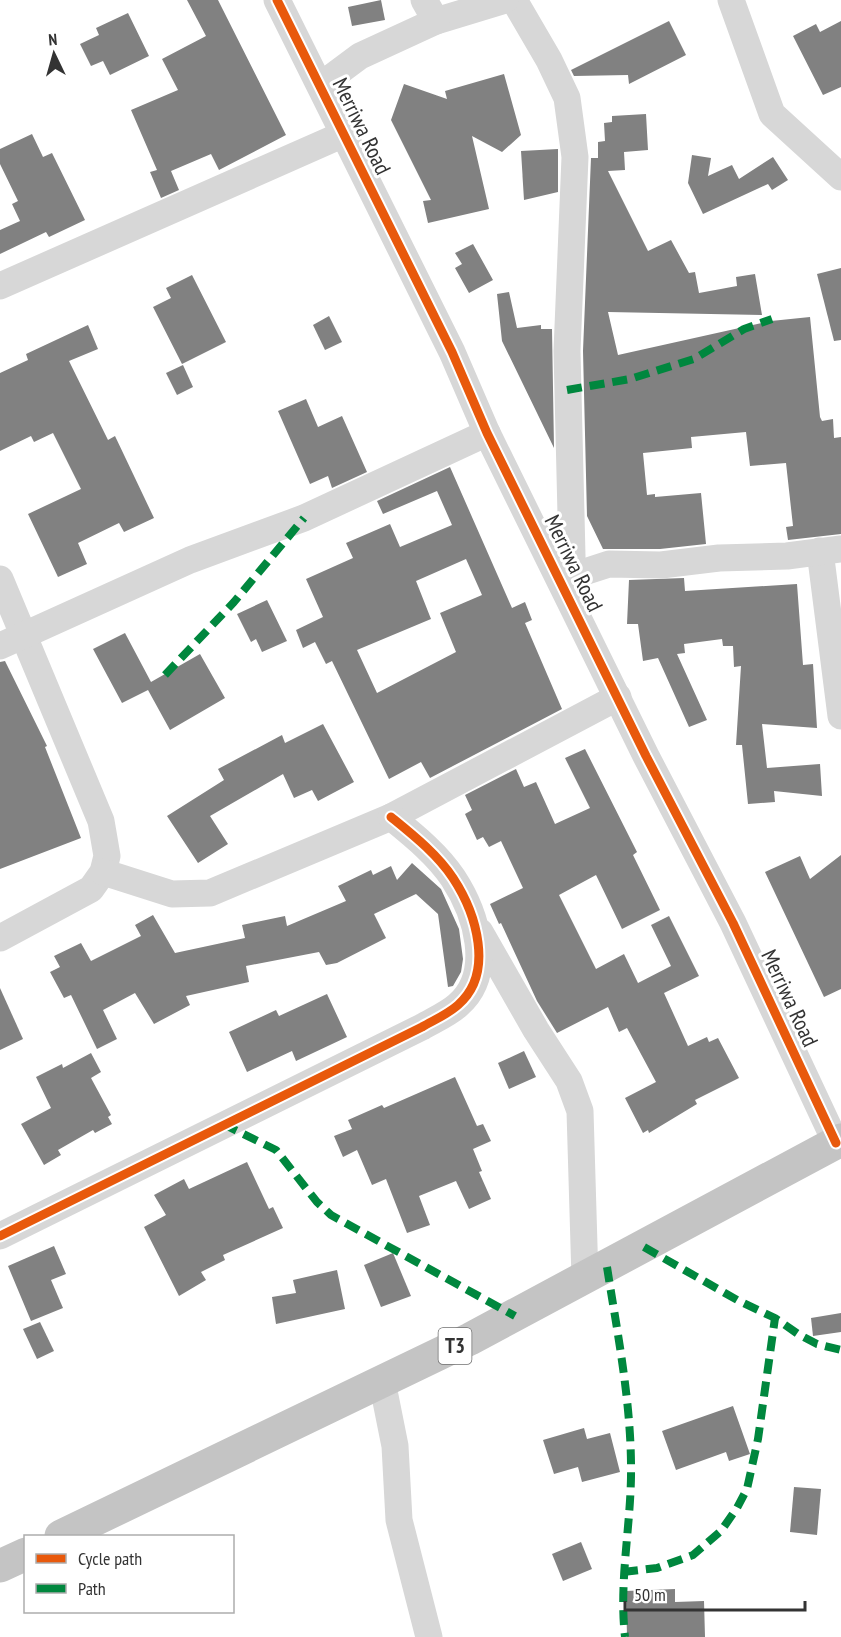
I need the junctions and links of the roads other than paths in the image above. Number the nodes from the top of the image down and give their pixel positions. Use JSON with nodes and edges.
{"nodes":[{"id":1,"x":277,"y":0,"type":"edge"},
{"id":2,"x":505,"y":0,"type":"edge"},
{"id":3,"x":514,"y":0,"type":"edge"},
{"id":4,"x":731,"y":0,"type":"edge"},
{"id":5,"x":430,"y":11,"type":"edge"},
{"id":6,"x":321,"y":85,"type":"junction"},
{"id":7,"x":344,"y":134,"type":"junction"},
{"id":8,"x":841,"y":177,"type":"edge"},
{"id":9,"x":0,"y":286,"type":"edge"},
{"id":10,"x":487,"y":433,"type":"junction"},
{"id":11,"x":831,"y":550,"type":"edge"},
{"id":12,"x":572,"y":576,"type":"junction"},
{"id":13,"x":0,"y":579,"type":"edge"},
{"id":14,"x":573,"y":605,"type":"junction"},
{"id":15,"x":25,"y":634,"type":"junction"},
{"id":16,"x":0,"y":646,"type":"edge"},
{"id":17,"x":618,"y":697,"type":"junction"},
{"id":18,"x":841,"y":716,"type":"edge"},
{"id":19,"x":391,"y":817,"type":"junction"},
{"id":20,"x":103,"y":872,"type":"junction"},
{"id":21,"x":477,"y":927,"type":"junction"},
{"id":22,"x":0,"y":938,"type":"edge"},
{"id":23,"x":838,"y":1141,"type":"edge"},
{"id":24,"x":0,"y":1236,"type":"edge"},
{"id":25,"x":585,"y":1279,"type":"junction"},
{"id":26,"x":382,"y":1381,"type":"junction"},
{"id":27,"x":63,"y":1535,"type":"edge"},
{"id":28,"x":24,"y":1555,"type":"edge"},
{"id":29,"x":0,"y":1566,"type":"edge"},
{"id":30,"x":429,"y":1637,"type":"edge"}],
"edges":[{"from":1,"to":6,"type":"street","name":"Merriwa Road"},
{"from":2,"to":5,"type":"street"},
{"from":3,"to":12,"type":"street"},
{"from":4,"to":8,"type":"street"},
{"from":5,"to":6,"type":"street"},
{"from":6,"to":7,"type":"street","name":"Merriwa Road"},
{"from":7,"to":9,"type":"street"},
{"from":7,"to":10,"type":"street","name":"Merriwa Road"},
{"from":10,"to":14,"type":"street","name":"Merriwa Road"},
{"from":10,"to":15,"type":"street"},
{"from":11,"to":12,"type":"street"},
{"from":11,"to":18,"type":"street"},
{"from":12,"to":14,"type":"street"},
{"from":13,"to":15,"type":"street"},
{"from":14,"to":17,"type":"street","name":"Merriwa Road"},
{"from":15,"to":16,"type":"street"},
{"from":15,"to":20,"type":"street"},
{"from":17,"to":19,"type":"street"},
{"from":17,"to":23,"type":"street","name":"Merriwa Road"},
{"from":19,"to":20,"type":"street"},
{"from":19,"to":21,"type":"street"},
{"from":20,"to":22,"type":"street"},
{"from":21,"to":24,"type":"street"},
{"from":21,"to":25,"type":"street"},
{"from":23,"to":25,"type":"highway","number":"T3"},
{"from":25,"to":26,"type":"highway","number":"T3"},
{"from":26,"to":27,"type":"highway","number":"T3"},
{"from":26,"to":30,"type":"street"},
{"from":28,"to":29,"type":"highway"}]}
